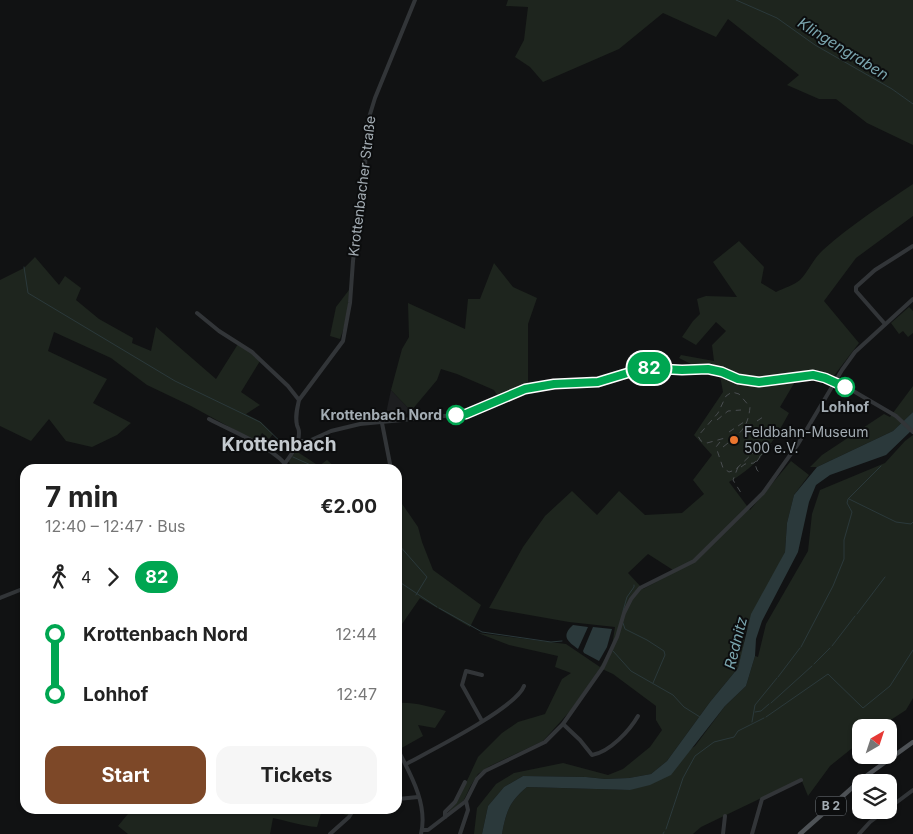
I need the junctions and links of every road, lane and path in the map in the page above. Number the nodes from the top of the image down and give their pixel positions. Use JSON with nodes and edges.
{"nodes":[{"id":1,"x":415,"y":0,"type":"edge"},
{"id":2,"x":913,"y":246,"type":"edge"},
{"id":3,"x":913,"y":299,"type":"edge"},
{"id":4,"x":197,"y":314,"type":"dead end"},
{"id":5,"x":885,"y":324,"type":"junction"},
{"id":6,"x":835,"y":382,"type":"junction"},
{"id":7,"x":299,"y":400,"type":"junction"},
{"id":8,"x":209,"y":419,"type":"dead end"},
{"id":9,"x":382,"y":423,"type":"junction"},
{"id":10,"x":912,"y":432,"type":"edge"},
{"id":11,"x":298,"y":441,"type":"junction"},
{"id":12,"x":286,"y":463,"type":"joint"},
{"id":13,"x":390,"y":464,"type":"edge"},
{"id":14,"x":20,"y":590,"type":"edge"},
{"id":15,"x":0,"y":598,"type":"edge"},
{"id":16,"x":482,"y":676,"type":"dead end"},
{"id":17,"x":524,"y":686,"type":"dead end"},
{"id":18,"x":638,"y":716,"type":"dead end"},
{"id":19,"x":482,"y":721,"type":"junction"},
{"id":20,"x":563,"y":724,"type":"junction"},
{"id":21,"x":913,"y":742,"type":"edge"},
{"id":22,"x":402,"y":757,"type":"edge"},
{"id":23,"x":406,"y":764,"type":"junction"},
{"id":24,"x":800,"y":780,"type":"dead end"},
{"id":25,"x":465,"y":782,"type":"dead end"},
{"id":26,"x":913,"y":790,"type":"edge"},
{"id":27,"x":418,"y":797,"type":"junction"},
{"id":28,"x":402,"y":799,"type":"edge"},
{"id":29,"x":466,"y":801,"type":"junction"},
{"id":30,"x":897,"y":802,"type":"edge"},
{"id":31,"x":352,"y":814,"type":"edge"},
{"id":32,"x":445,"y":816,"type":"junction"},
{"id":33,"x":725,"y":816,"type":"dead end"},
{"id":34,"x":874,"y":819,"type":"edge"},
{"id":35,"x":422,"y":832,"type":"edge"},
{"id":36,"x":330,"y":834,"type":"edge"},
{"id":37,"x":460,"y":834,"type":"edge"},
{"id":38,"x":723,"y":834,"type":"edge"},
{"id":39,"x":752,"y":834,"type":"edge"},
{"id":40,"x":800,"y":834,"type":"edge"},
{"id":41,"x":860,"y":834,"type":"edge"}],
"edges":[{"from":1,"to":7,"type":"street","name":"Krottenbacher Straße"},
{"from":2,"to":5,"type":"street"},
{"from":3,"to":5,"type":"street"},
{"from":4,"to":7,"type":"street"},
{"from":5,"to":6,"type":"street"},
{"from":6,"to":9,"type":"street"},
{"from":6,"to":10,"type":"street"},
{"from":6,"to":20,"type":"street"},
{"from":7,"to":11,"type":"street"},
{"from":8,"to":12,"type":"street"},
{"from":9,"to":11,"type":"street"},
{"from":9,"to":13,"type":"street"},
{"from":11,"to":12,"type":"street"},
{"from":14,"to":15,"type":"street"},
{"from":16,"to":19,"type":"street"},
{"from":17,"to":19,"type":"street"},
{"from":18,"to":20,"type":"street"},
{"from":19,"to":23,"type":"street"},
{"from":20,"to":29,"type":"street"},
{"from":21,"to":40,"type":"main road","number":"B 2"},
{"from":22,"to":23,"type":"street"},
{"from":23,"to":27,"type":"street"},
{"from":24,"to":39,"type":"street"},
{"from":25,"to":32,"type":"street"},
{"from":26,"to":30,"type":"street"},
{"from":27,"to":28,"type":"street"},
{"from":27,"to":35,"type":"street"},
{"from":29,"to":32,"type":"street"},
{"from":29,"to":37,"type":"street"},
{"from":31,"to":36,"type":"street"},
{"from":32,"to":35,"type":"street"},
{"from":33,"to":38,"type":"street"},
{"from":34,"to":41,"type":"street"}]}
